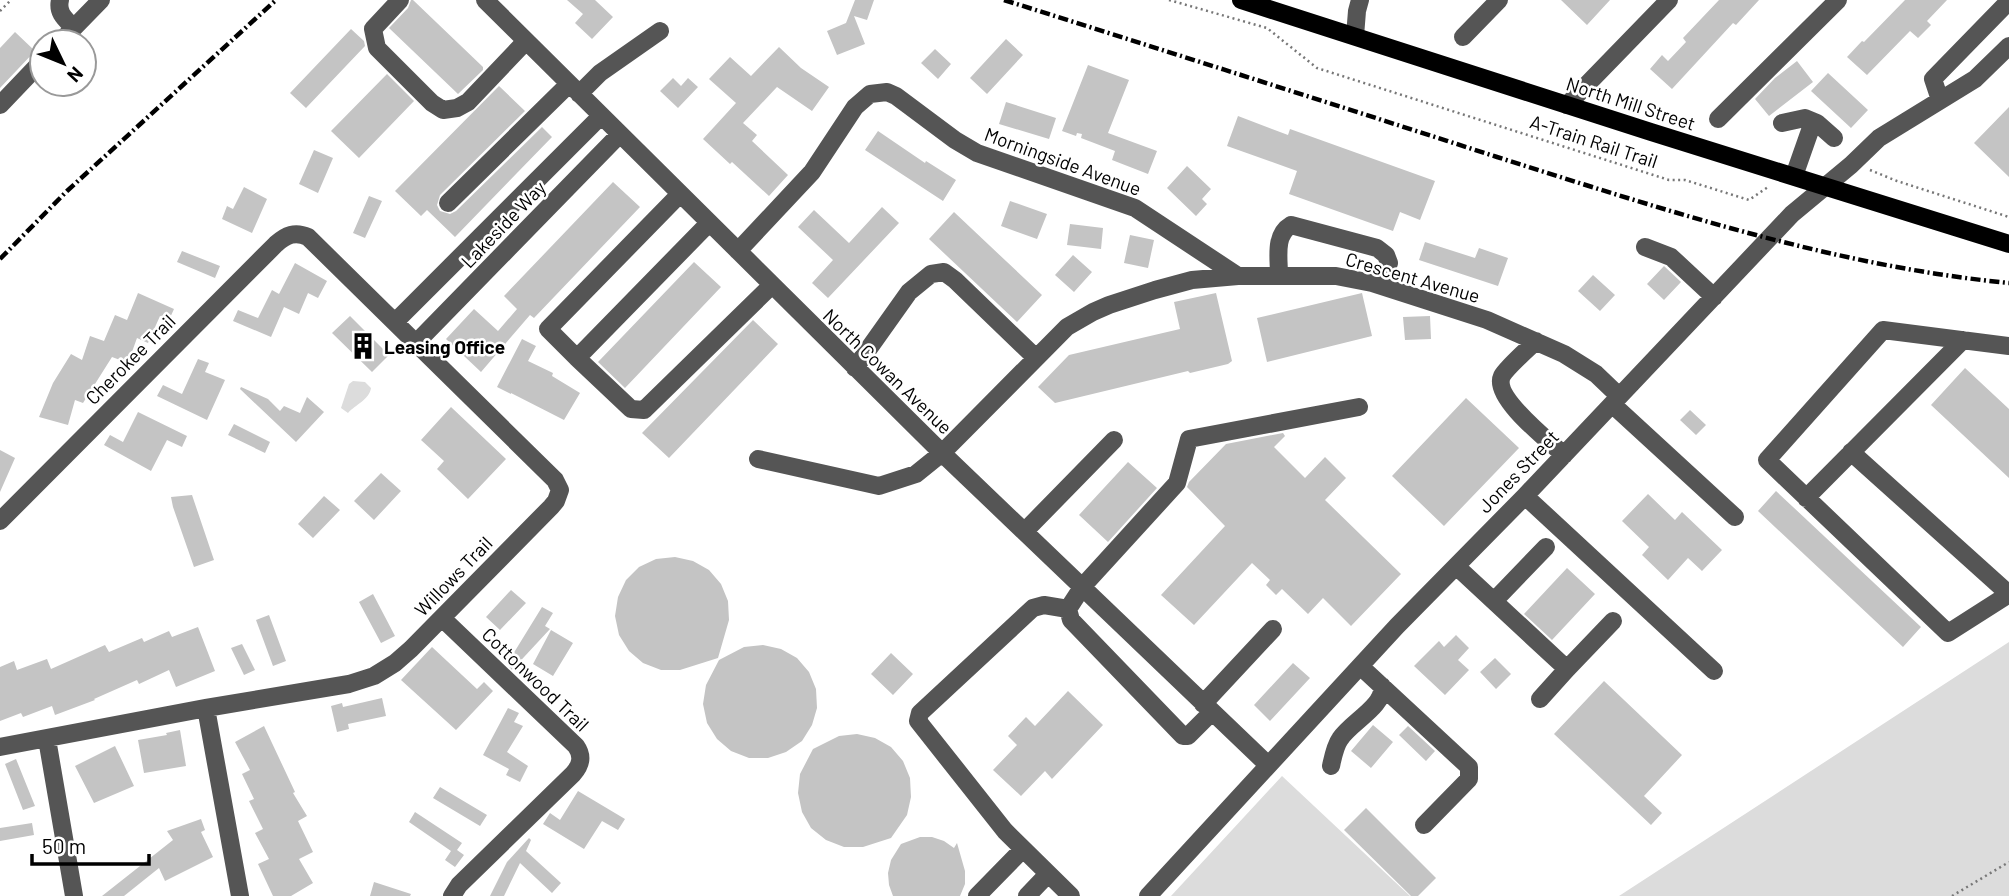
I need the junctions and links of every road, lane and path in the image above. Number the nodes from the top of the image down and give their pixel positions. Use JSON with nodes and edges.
{"nodes":[{"id":1,"x":11,"y":0,"type":"edge"},
{"id":2,"x":60,"y":0,"type":"edge"},
{"id":3,"x":101,"y":0,"type":"edge"},
{"id":4,"x":400,"y":0,"type":"edge"},
{"id":5,"x":485,"y":0,"type":"edge"},
{"id":6,"x":1169,"y":0,"type":"edge"},
{"id":7,"x":1241,"y":0,"type":"edge"},
{"id":8,"x":1360,"y":0,"type":"edge"},
{"id":9,"x":1499,"y":0,"type":"edge"},
{"id":10,"x":1669,"y":0,"type":"edge"},
{"id":11,"x":1838,"y":0,"type":"edge"},
{"id":12,"x":2009,"y":1,"type":"edge"},
{"id":13,"x":0,"y":11,"type":"edge"},
{"id":14,"x":74,"y":28,"type":"joint"},
{"id":15,"x":660,"y":31,"type":"dead end"},
{"id":16,"x":1355,"y":36,"type":"junction"},
{"id":17,"x":1463,"y":37,"type":"dead end"},
{"id":18,"x":526,"y":41,"type":"junction"},
{"id":19,"x":2009,"y":46,"type":"edge"},
{"id":20,"x":28,"y":76,"type":"edge"},
{"id":21,"x":574,"y":89,"type":"junction"},
{"id":22,"x":1940,"y":100,"type":"junction"},
{"id":23,"x":0,"y":105,"type":"edge"},
{"id":24,"x":1567,"y":105,"type":"junction"},
{"id":25,"x":601,"y":116,"type":"junction"},
{"id":26,"x":1718,"y":120,"type":"dead end"},
{"id":27,"x":1813,"y":122,"type":"junction"},
{"id":28,"x":1782,"y":123,"type":"dead end"},
{"id":29,"x":620,"y":134,"type":"junction"},
{"id":30,"x":1834,"y":138,"type":"dead end"},
{"id":31,"x":1851,"y":164,"type":"junction"},
{"id":32,"x":1790,"y":175,"type":"junction"},
{"id":33,"x":1826,"y":186,"type":"junction"},
{"id":34,"x":681,"y":194,"type":"junction"},
{"id":35,"x":448,"y":203,"type":"dead end"},
{"id":36,"x":2009,"y":217,"type":"edge"},
{"id":37,"x":709,"y":223,"type":"junction"},
{"id":38,"x":294,"y":233,"type":"joint"},
{"id":39,"x":2009,"y":244,"type":"edge"},
{"id":40,"x":1645,"y":247,"type":"dead end"},
{"id":41,"x":738,"y":251,"type":"junction"},
{"id":42,"x":1279,"y":275,"type":"junction"},
{"id":43,"x":1238,"y":276,"type":"junction"},
{"id":44,"x":772,"y":285,"type":"junction"},
{"id":45,"x":1381,"y":285,"type":"junction"},
{"id":46,"x":1714,"y":297,"type":"junction"},
{"id":47,"x":395,"y":322,"type":"junction"},
{"id":48,"x":1963,"y":340,"type":"junction"},
{"id":49,"x":1536,"y":341,"type":"junction"},
{"id":50,"x":416,"y":343,"type":"junction"},
{"id":51,"x":2009,"y":345,"type":"edge"},
{"id":52,"x":577,"y":358,"type":"junction"},
{"id":53,"x":1035,"y":358,"type":"junction"},
{"id":54,"x":855,"y":368,"type":"junction"},
{"id":55,"x":1616,"y":400,"type":"junction"},
{"id":56,"x":1359,"y":407,"type":"dead end"},
{"id":57,"x":1114,"y":440,"type":"dead end"},
{"id":58,"x":1851,"y":452,"type":"junction"},
{"id":59,"x":942,"y":453,"type":"junction"},
{"id":60,"x":1563,"y":455,"type":"junction"},
{"id":61,"x":758,"y":459,"type":"dead end"},
{"id":62,"x":1525,"y":496,"type":"junction"},
{"id":63,"x":1806,"y":498,"type":"junction"},
{"id":64,"x":1735,"y":517,"type":"dead end"},
{"id":65,"x":0,"y":521,"type":"edge"},
{"id":66,"x":1025,"y":531,"type":"junction"},
{"id":67,"x":1546,"y":547,"type":"dead end"},
{"id":68,"x":1456,"y":566,"type":"junction"},
{"id":69,"x":1083,"y":586,"type":"junction"},
{"id":70,"x":2009,"y":594,"type":"edge"},
{"id":71,"x":1494,"y":601,"type":"junction"},
{"id":72,"x":1068,"y":609,"type":"junction"},
{"id":73,"x":442,"y":618,"type":"junction"},
{"id":74,"x":1613,"y":621,"type":"dead end"},
{"id":75,"x":1273,"y":629,"type":"dead end"},
{"id":76,"x":1360,"y":666,"type":"junction"},
{"id":77,"x":1567,"y":669,"type":"junction"},
{"id":78,"x":1714,"y":671,"type":"dead end"},
{"id":79,"x":1382,"y":686,"type":"junction"},
{"id":80,"x":1540,"y":699,"type":"dead end"},
{"id":81,"x":206,"y":708,"type":"junction"},
{"id":82,"x":1208,"y":708,"type":"junction"},
{"id":83,"x":47,"y":739,"type":"junction"},
{"id":84,"x":0,"y":747,"type":"edge"},
{"id":85,"x":1268,"y":765,"type":"junction"},
{"id":86,"x":1331,"y":766,"type":"dead end"},
{"id":87,"x":1424,"y":825,"type":"dead end"},
{"id":88,"x":1023,"y":849,"type":"junction"},
{"id":89,"x":2009,"y":862,"type":"edge"},
{"id":90,"x":1048,"y":874,"type":"junction"},
{"id":91,"x":74,"y":896,"type":"edge"},
{"id":92,"x":240,"y":896,"type":"edge"},
{"id":93,"x":452,"y":896,"type":"edge"},
{"id":94,"x":977,"y":896,"type":"edge"},
{"id":95,"x":1027,"y":896,"type":"edge"},
{"id":96,"x":1071,"y":896,"type":"edge"},
{"id":97,"x":1148,"y":896,"type":"edge"},
{"id":98,"x":1952,"y":896,"type":"edge"}],
"edges":[{"from":1,"to":13,"type":"path"},
{"from":2,"to":14,"type":"street"},
{"from":3,"to":14,"type":"street"},
{"from":4,"to":18,"type":"street"},
{"from":5,"to":18,"type":"street","name":"North Cowan Avenue"},
{"from":6,"to":32,"type":"path","name":"A-Train Rail Trail"},
{"from":7,"to":16,"type":"main road","name":"North Mill Street"},
{"from":8,"to":16,"type":"street"},
{"from":9,"to":17,"type":"street"},
{"from":10,"to":24,"type":"street"},
{"from":11,"to":26,"type":"street"},
{"from":12,"to":22,"type":"street"},
{"from":15,"to":21,"type":"street"},
{"from":16,"to":24,"type":"main road","name":"North Mill Street"},
{"from":18,"to":21,"type":"street","name":"North Cowan Avenue"},
{"from":19,"to":22,"type":"street","name":"Jones Street"},
{"from":20,"to":23,"type":"street"},
{"from":21,"to":25,"type":"street","name":"North Cowan Avenue"},
{"from":21,"to":35,"type":"street"},
{"from":22,"to":31,"type":"street","name":"Jones Street"},
{"from":24,"to":32,"type":"main road","name":"North Mill Street"},
{"from":25,"to":29,"type":"street","name":"North Cowan Avenue"},
{"from":25,"to":47,"type":"street","name":"Lakeside Way"},
{"from":27,"to":28,"type":"street"},
{"from":27,"to":30,"type":"street"},
{"from":27,"to":32,"type":"street"},
{"from":29,"to":34,"type":"street","name":"North Cowan Avenue"},
{"from":29,"to":50,"type":"street","name":"Lakeside Way"},
{"from":31,"to":33,"type":"street","name":"Jones Street"},
{"from":31,"to":36,"type":"path"},
{"from":32,"to":33,"type":"main road","name":"North Mill Street"},
{"from":33,"to":39,"type":"main road","name":"North Mill Street"},
{"from":33,"to":46,"type":"street","name":"Jones Street"},
{"from":34,"to":37,"type":"street","name":"North Cowan Avenue"},
{"from":34,"to":52,"type":"street"},
{"from":37,"to":41,"type":"street","name":"North Cowan Avenue"},
{"from":37,"to":52,"type":"street"},
{"from":38,"to":47,"type":"street","name":"Willows Trail"},
{"from":38,"to":65,"type":"street","name":"Cherokee Trail"},
{"from":40,"to":46,"type":"street"},
{"from":41,"to":43,"type":"street","name":"Morningside Avenue"},
{"from":41,"to":44,"type":"street","name":"North Cowan Avenue"},
{"from":42,"to":43,"type":"street","name":"Crescent Avenue"},
{"from":42,"to":45,"type":"street","name":"Crescent Avenue"},
{"from":42,"to":45,"type":"street"},
{"from":43,"to":53,"type":"street","name":"Crescent Avenue"},
{"from":44,"to":52,"type":"street"},
{"from":44,"to":54,"type":"street","name":"North Cowan Avenue"},
{"from":45,"to":49,"type":"street","name":"Crescent Avenue"},
{"from":46,"to":55,"type":"street","name":"Jones Street"},
{"from":47,"to":50,"type":"street","name":"Willows Trail"},
{"from":48,"to":51,"type":"street"},
{"from":48,"to":58,"type":"street"},
{"from":48,"to":63,"type":"street"},
{"from":49,"to":55,"type":"street","name":"Crescent Avenue"},
{"from":49,"to":60,"type":"street"},
{"from":50,"to":73,"type":"street","name":"Willows Trail"},
{"from":53,"to":54,"type":"street"},
{"from":53,"to":59,"type":"street","name":"Crescent Avenue"},
{"from":54,"to":59,"type":"street","name":"North Cowan Avenue"},
{"from":55,"to":60,"type":"street","name":"Jones Street"},
{"from":55,"to":64,"type":"street","name":"Crescent Avenue"},
{"from":56,"to":69,"type":"street"},
{"from":57,"to":66,"type":"street"},
{"from":58,"to":63,"type":"street"},
{"from":58,"to":70,"type":"street"},
{"from":59,"to":61,"type":"street","name":"Crescent Avenue"},
{"from":59,"to":66,"type":"street","name":"North Cowan Avenue"},
{"from":60,"to":62,"type":"street","name":"Jones Street"},
{"from":62,"to":68,"type":"street","name":"Jones Street"},
{"from":62,"to":78,"type":"street"},
{"from":63,"to":70,"type":"street"},
{"from":66,"to":69,"type":"street","name":"North Cowan Avenue"},
{"from":67,"to":71,"type":"street"},
{"from":68,"to":71,"type":"street"},
{"from":68,"to":76,"type":"street","name":"Jones Street"},
{"from":69,"to":72,"type":"street"},
{"from":69,"to":82,"type":"street","name":"North Cowan Avenue"},
{"from":71,"to":77,"type":"street"},
{"from":72,"to":82,"type":"street"},
{"from":72,"to":88,"type":"street"},
{"from":73,"to":81,"type":"street","name":"Willows Trail"},
{"from":73,"to":93,"type":"street","name":"Cottonwood Trail"},
{"from":74,"to":77,"type":"street"},
{"from":75,"to":82,"type":"street"},
{"from":76,"to":79,"type":"street"},
{"from":76,"to":85,"type":"street","name":"Jones Street"},
{"from":77,"to":80,"type":"street"},
{"from":79,"to":86,"type":"street"},
{"from":79,"to":87,"type":"street"},
{"from":81,"to":83,"type":"street","name":"Willows Trail"},
{"from":81,"to":92,"type":"street"},
{"from":82,"to":85,"type":"street","name":"North Cowan Avenue"},
{"from":83,"to":84,"type":"street","name":"Willows Trail"},
{"from":83,"to":91,"type":"street"},
{"from":85,"to":97,"type":"street","name":"Jones Street"},
{"from":88,"to":90,"type":"street"},
{"from":88,"to":94,"type":"street"},
{"from":89,"to":98,"type":"path"},
{"from":90,"to":95,"type":"street"},
{"from":90,"to":96,"type":"street"}]}
